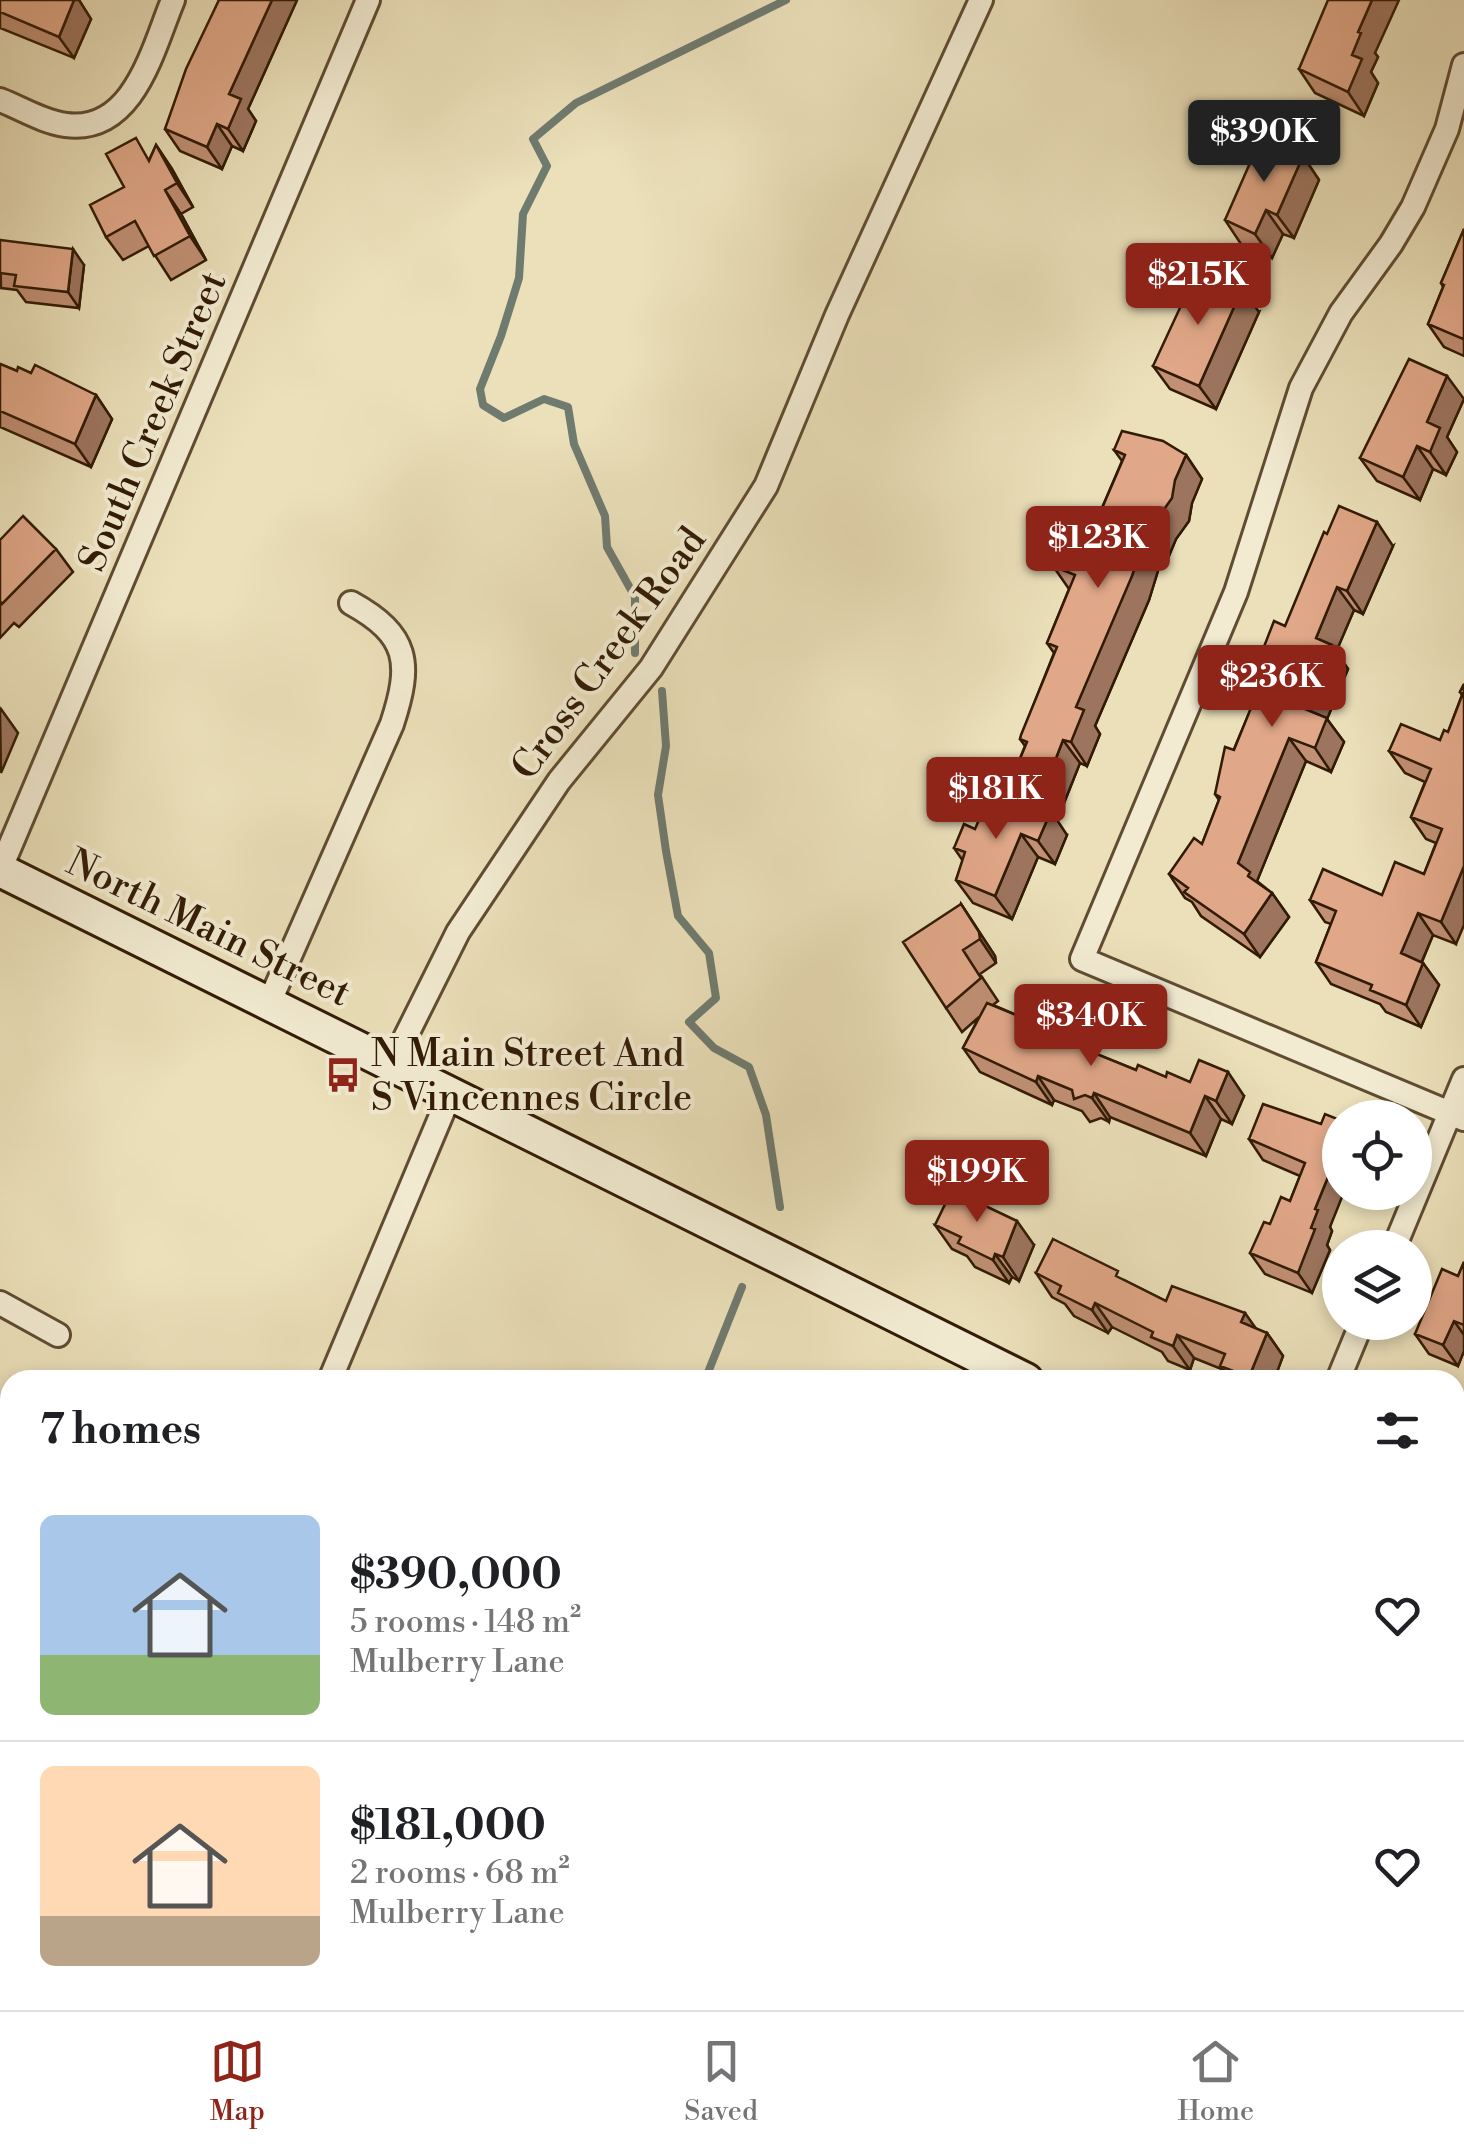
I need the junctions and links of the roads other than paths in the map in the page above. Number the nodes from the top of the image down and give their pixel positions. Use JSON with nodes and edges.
{"nodes":[{"id":1,"x":173,"y":0,"type":"edge"},
{"id":2,"x":368,"y":0,"type":"edge"},
{"id":3,"x":981,"y":0,"type":"edge"},
{"id":4,"x":1464,"y":64,"type":"edge"},
{"id":5,"x":0,"y":100,"type":"edge"},
{"id":6,"x":350,"y":604,"type":"dead end"},
{"id":7,"x":0,"y":870,"type":"edge"},
{"id":8,"x":270,"y":1002,"type":"junction"},
{"id":9,"x":393,"y":1062,"type":"junction"},
{"id":10,"x":1464,"y":1080,"type":"edge"},
{"id":11,"x":452,"y":1092,"type":"junction"},
{"id":12,"x":1457,"y":1116,"type":"edge"},
{"id":13,"x":1403,"y":1230,"type":"edge"},
{"id":14,"x":0,"y":1303,"type":"edge"},
{"id":15,"x":58,"y":1336,"type":"dead end"},
{"id":16,"x":1355,"y":1340,"type":"edge"},
{"id":17,"x":334,"y":1370,"type":"edge"},
{"id":18,"x":1006,"y":1370,"type":"edge"},
{"id":19,"x":1342,"y":1370,"type":"edge"}],
"edges":[{"from":1,"to":5,"type":"street"},
{"from":2,"to":7,"type":"street","name":"South Creek Street"},
{"from":3,"to":9,"type":"street","name":"Cross Creek Road"},
{"from":4,"to":12,"type":"street"},
{"from":6,"to":8,"type":"street"},
{"from":7,"to":8,"type":"main road","name":"North Main Street"},
{"from":8,"to":9,"type":"main road","name":"North Main Street"},
{"from":9,"to":11,"type":"main road","name":"North Main Street"},
{"from":10,"to":12,"type":"street"},
{"from":11,"to":17,"type":"street"},
{"from":11,"to":18,"type":"main road","name":"North Main Street"},
{"from":12,"to":13,"type":"street"},
{"from":14,"to":15,"type":"street"},
{"from":16,"to":19,"type":"street"}]}
